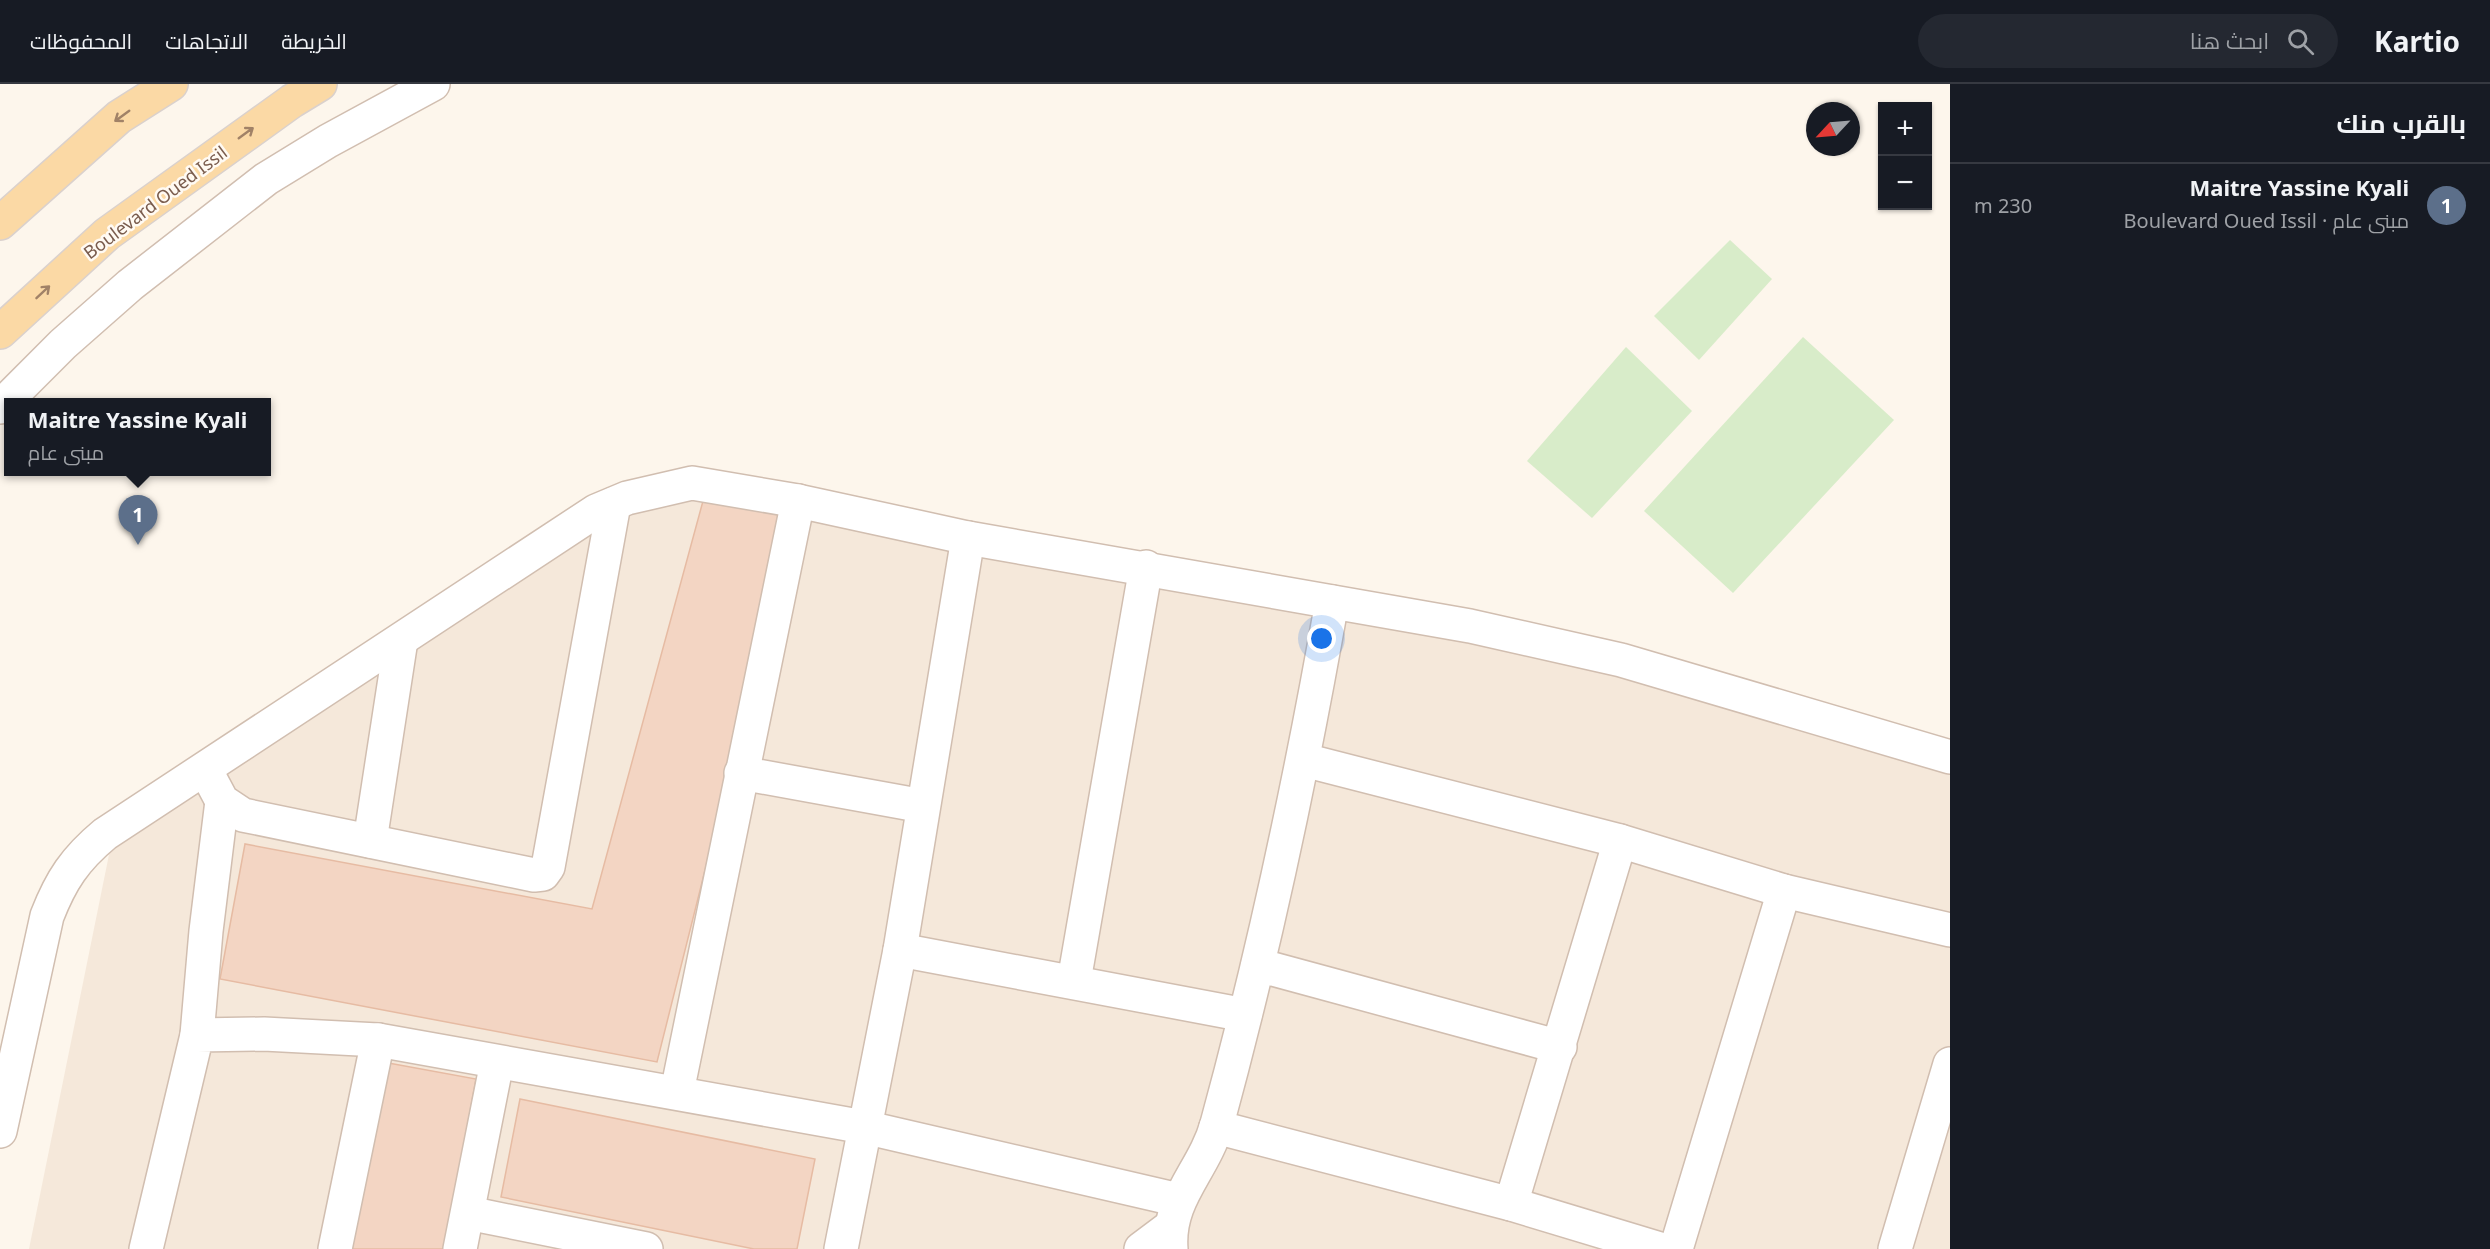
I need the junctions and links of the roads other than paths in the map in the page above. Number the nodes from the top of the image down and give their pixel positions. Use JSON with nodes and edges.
{"nodes":[{"id":1,"x":171,"y":84,"type":"edge"},
{"id":2,"x":320,"y":84,"type":"edge"},
{"id":3,"x":433,"y":84,"type":"edge"},
{"id":4,"x":0,"y":223,"type":"edge"},
{"id":5,"x":0,"y":332,"type":"edge"},
{"id":6,"x":9,"y":398,"type":"edge"},
{"id":7,"x":798,"y":501,"type":"junction"},
{"id":8,"x":615,"y":504,"type":"junction"},
{"id":9,"x":968,"y":538,"type":"junction"},
{"id":10,"x":1146,"y":567,"type":"junction"},
{"id":11,"x":1332,"y":602,"type":"junction"},
{"id":12,"x":401,"y":640,"type":"junction"},
{"id":13,"x":1950,"y":757,"type":"edge"},
{"id":14,"x":1304,"y":760,"type":"junction"},
{"id":15,"x":205,"y":769,"type":"junction"},
{"id":16,"x":741,"y":773,"type":"junction"},
{"id":17,"x":222,"y":801,"type":"junction"},
{"id":18,"x":923,"y":806,"type":"junction"},
{"id":19,"x":370,"y":842,"type":"junction"},
{"id":20,"x":1620,"y":842,"type":"junction"},
{"id":21,"x":1784,"y":891,"type":"junction"},
{"id":22,"x":1950,"y":930,"type":"edge"},
{"id":23,"x":900,"y":950,"type":"junction"},
{"id":24,"x":1258,"y":965,"type":"junction"},
{"id":25,"x":1074,"y":981,"type":"junction"},
{"id":26,"x":1245,"y":1015,"type":"junction"},
{"id":27,"x":197,"y":1035,"type":"junction"},
{"id":28,"x":378,"y":1040,"type":"junction"},
{"id":29,"x":1560,"y":1047,"type":"junction"},
{"id":30,"x":497,"y":1062,"type":"junction"},
{"id":31,"x":1950,"y":1064,"type":"edge"},
{"id":32,"x":677,"y":1092,"type":"junction"},
{"id":33,"x":864,"y":1127,"type":"junction"},
{"id":34,"x":1216,"y":1127,"type":"junction"},
{"id":35,"x":0,"y":1131,"type":"edge"},
{"id":36,"x":1511,"y":1204,"type":"junction"},
{"id":37,"x":468,"y":1213,"type":"junction"},
{"id":38,"x":1173,"y":1226,"type":"edge"},
{"id":39,"x":845,"y":1247,"type":"edge"},
{"id":40,"x":146,"y":1249,"type":"edge"},
{"id":41,"x":335,"y":1249,"type":"edge"},
{"id":42,"x":460,"y":1249,"type":"edge"},
{"id":43,"x":646,"y":1249,"type":"edge"},
{"id":44,"x":1141,"y":1249,"type":"edge"},
{"id":45,"x":1660,"y":1249,"type":"edge"},
{"id":46,"x":1676,"y":1249,"type":"edge"},
{"id":47,"x":1895,"y":1249,"type":"edge"}],
"edges":[{"from":1,"to":4,"type":"main road","one_way":true},
{"from":5,"to":2,"type":"main road","name":"Boulevard Oued Issil","one_way":true},
{"from":3,"to":6,"type":"street"},
{"from":7,"to":8,"type":"street"},
{"from":7,"to":9,"type":"street"},
{"from":7,"to":16,"type":"street"},
{"from":8,"to":12,"type":"street"},
{"from":8,"to":19,"type":"street"},
{"from":9,"to":10,"type":"street"},
{"from":9,"to":18,"type":"street"},
{"from":10,"to":11,"type":"street"},
{"from":10,"to":25,"type":"street"},
{"from":11,"to":13,"type":"street"},
{"from":11,"to":14,"type":"street"},
{"from":12,"to":15,"type":"street"},
{"from":12,"to":19,"type":"street"},
{"from":14,"to":20,"type":"street"},
{"from":14,"to":24,"type":"street"},
{"from":15,"to":17,"type":"street"},
{"from":15,"to":35,"type":"street"},
{"from":16,"to":18,"type":"street"},
{"from":16,"to":32,"type":"street"},
{"from":17,"to":19,"type":"street"},
{"from":17,"to":27,"type":"street"},
{"from":18,"to":23,"type":"street"},
{"from":20,"to":21,"type":"street"},
{"from":20,"to":29,"type":"street"},
{"from":21,"to":22,"type":"street"},
{"from":21,"to":46,"type":"street"},
{"from":23,"to":25,"type":"street"},
{"from":23,"to":33,"type":"street"},
{"from":24,"to":26,"type":"street"},
{"from":24,"to":29,"type":"street"},
{"from":25,"to":26,"type":"street"},
{"from":26,"to":34,"type":"street"},
{"from":27,"to":28,"type":"street"},
{"from":27,"to":40,"type":"street"},
{"from":28,"to":30,"type":"street"},
{"from":28,"to":41,"type":"street"},
{"from":29,"to":36,"type":"street"},
{"from":30,"to":32,"type":"street"},
{"from":30,"to":37,"type":"street"},
{"from":31,"to":47,"type":"street"},
{"from":32,"to":33,"type":"street"},
{"from":33,"to":38,"type":"street"},
{"from":33,"to":39,"type":"street"},
{"from":34,"to":36,"type":"street"},
{"from":34,"to":38,"type":"street"},
{"from":36,"to":45,"type":"street"},
{"from":37,"to":42,"type":"street"},
{"from":37,"to":43,"type":"street"},
{"from":38,"to":44,"type":"street"}]}
